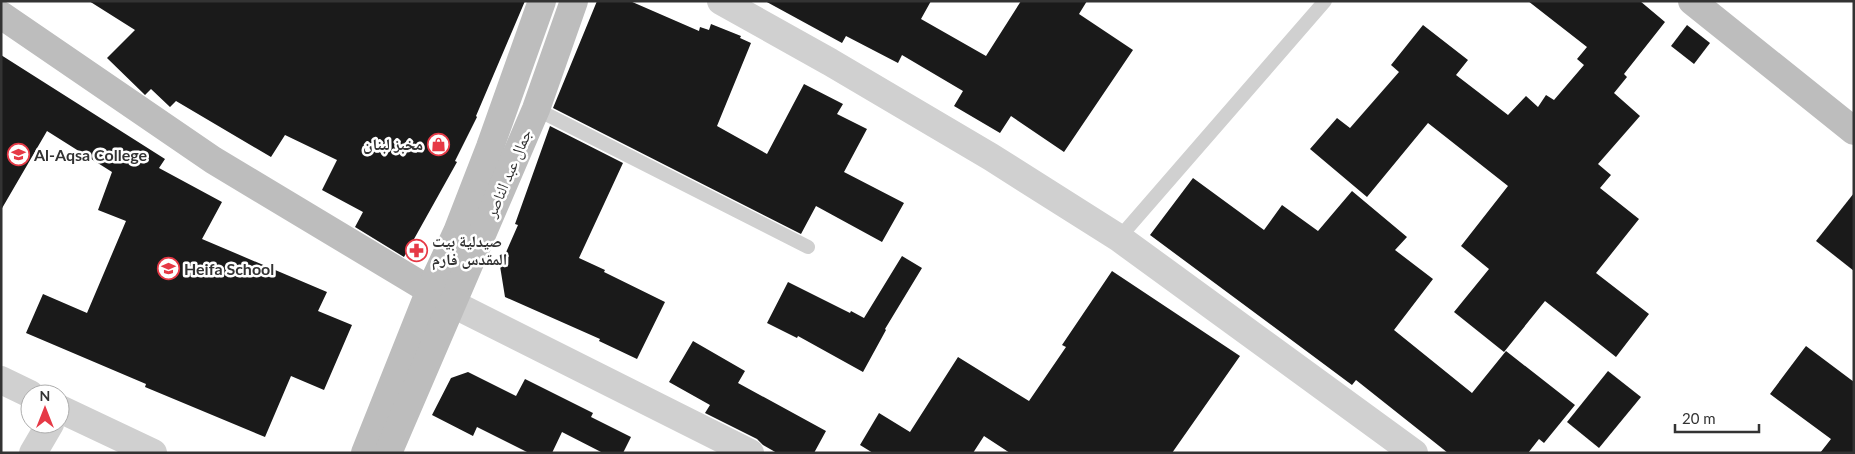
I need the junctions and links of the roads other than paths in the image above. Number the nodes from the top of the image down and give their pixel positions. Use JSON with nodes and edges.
{"nodes":[{"id":1,"x":542,"y":1,"type":"edge"},
{"id":2,"x":574,"y":1,"type":"edge"},
{"id":3,"x":721,"y":1,"type":"edge"},
{"id":4,"x":1325,"y":1,"type":"edge"},
{"id":5,"x":1692,"y":1,"type":"edge"},
{"id":6,"x":1,"y":15,"type":"edge"},
{"id":7,"x":536,"y":109,"type":"junction"},
{"id":8,"x":1854,"y":131,"type":"edge"},
{"id":9,"x":1119,"y":238,"type":"junction"},
{"id":10,"x":808,"y":247,"type":"dead end"},
{"id":11,"x":441,"y":297,"type":"junction"},
{"id":12,"x":1,"y":380,"type":"edge"},
{"id":13,"x":20,"y":389,"type":"edge"},
{"id":14,"x":70,"y":414,"type":"edge"},
{"id":15,"x":44,"y":434,"type":"edge"},
{"id":16,"x":33,"y":453,"type":"edge"},
{"id":17,"x":153,"y":453,"type":"edge"},
{"id":18,"x":365,"y":453,"type":"edge"},
{"id":19,"x":388,"y":453,"type":"edge"},
{"id":20,"x":750,"y":453,"type":"edge"},
{"id":21,"x":1414,"y":453,"type":"edge"}],
"edges":[{"from":1,"to":11,"type":"main road","name":"جمال عبد الناصر"},
{"from":2,"to":7,"type":"main road","name":"جمال عبد الناصر"},
{"from":3,"to":9,"type":"street"},
{"from":4,"to":9,"type":"lane"},
{"from":5,"to":8,"type":"main road"},
{"from":6,"to":11,"type":"main road"},
{"from":7,"to":10,"type":"lane"},
{"from":7,"to":11,"type":"main road","name":"جمال عبد الناصر"},
{"from":9,"to":21,"type":"street"},
{"from":11,"to":18,"type":"main road","name":"جمال عبد الناصر"},
{"from":11,"to":19,"type":"main road","name":"جمال عبد الناصر"},
{"from":11,"to":20,"type":"street"},
{"from":12,"to":13,"type":"street"},
{"from":14,"to":17,"type":"street"},
{"from":15,"to":16,"type":"street"}]}
